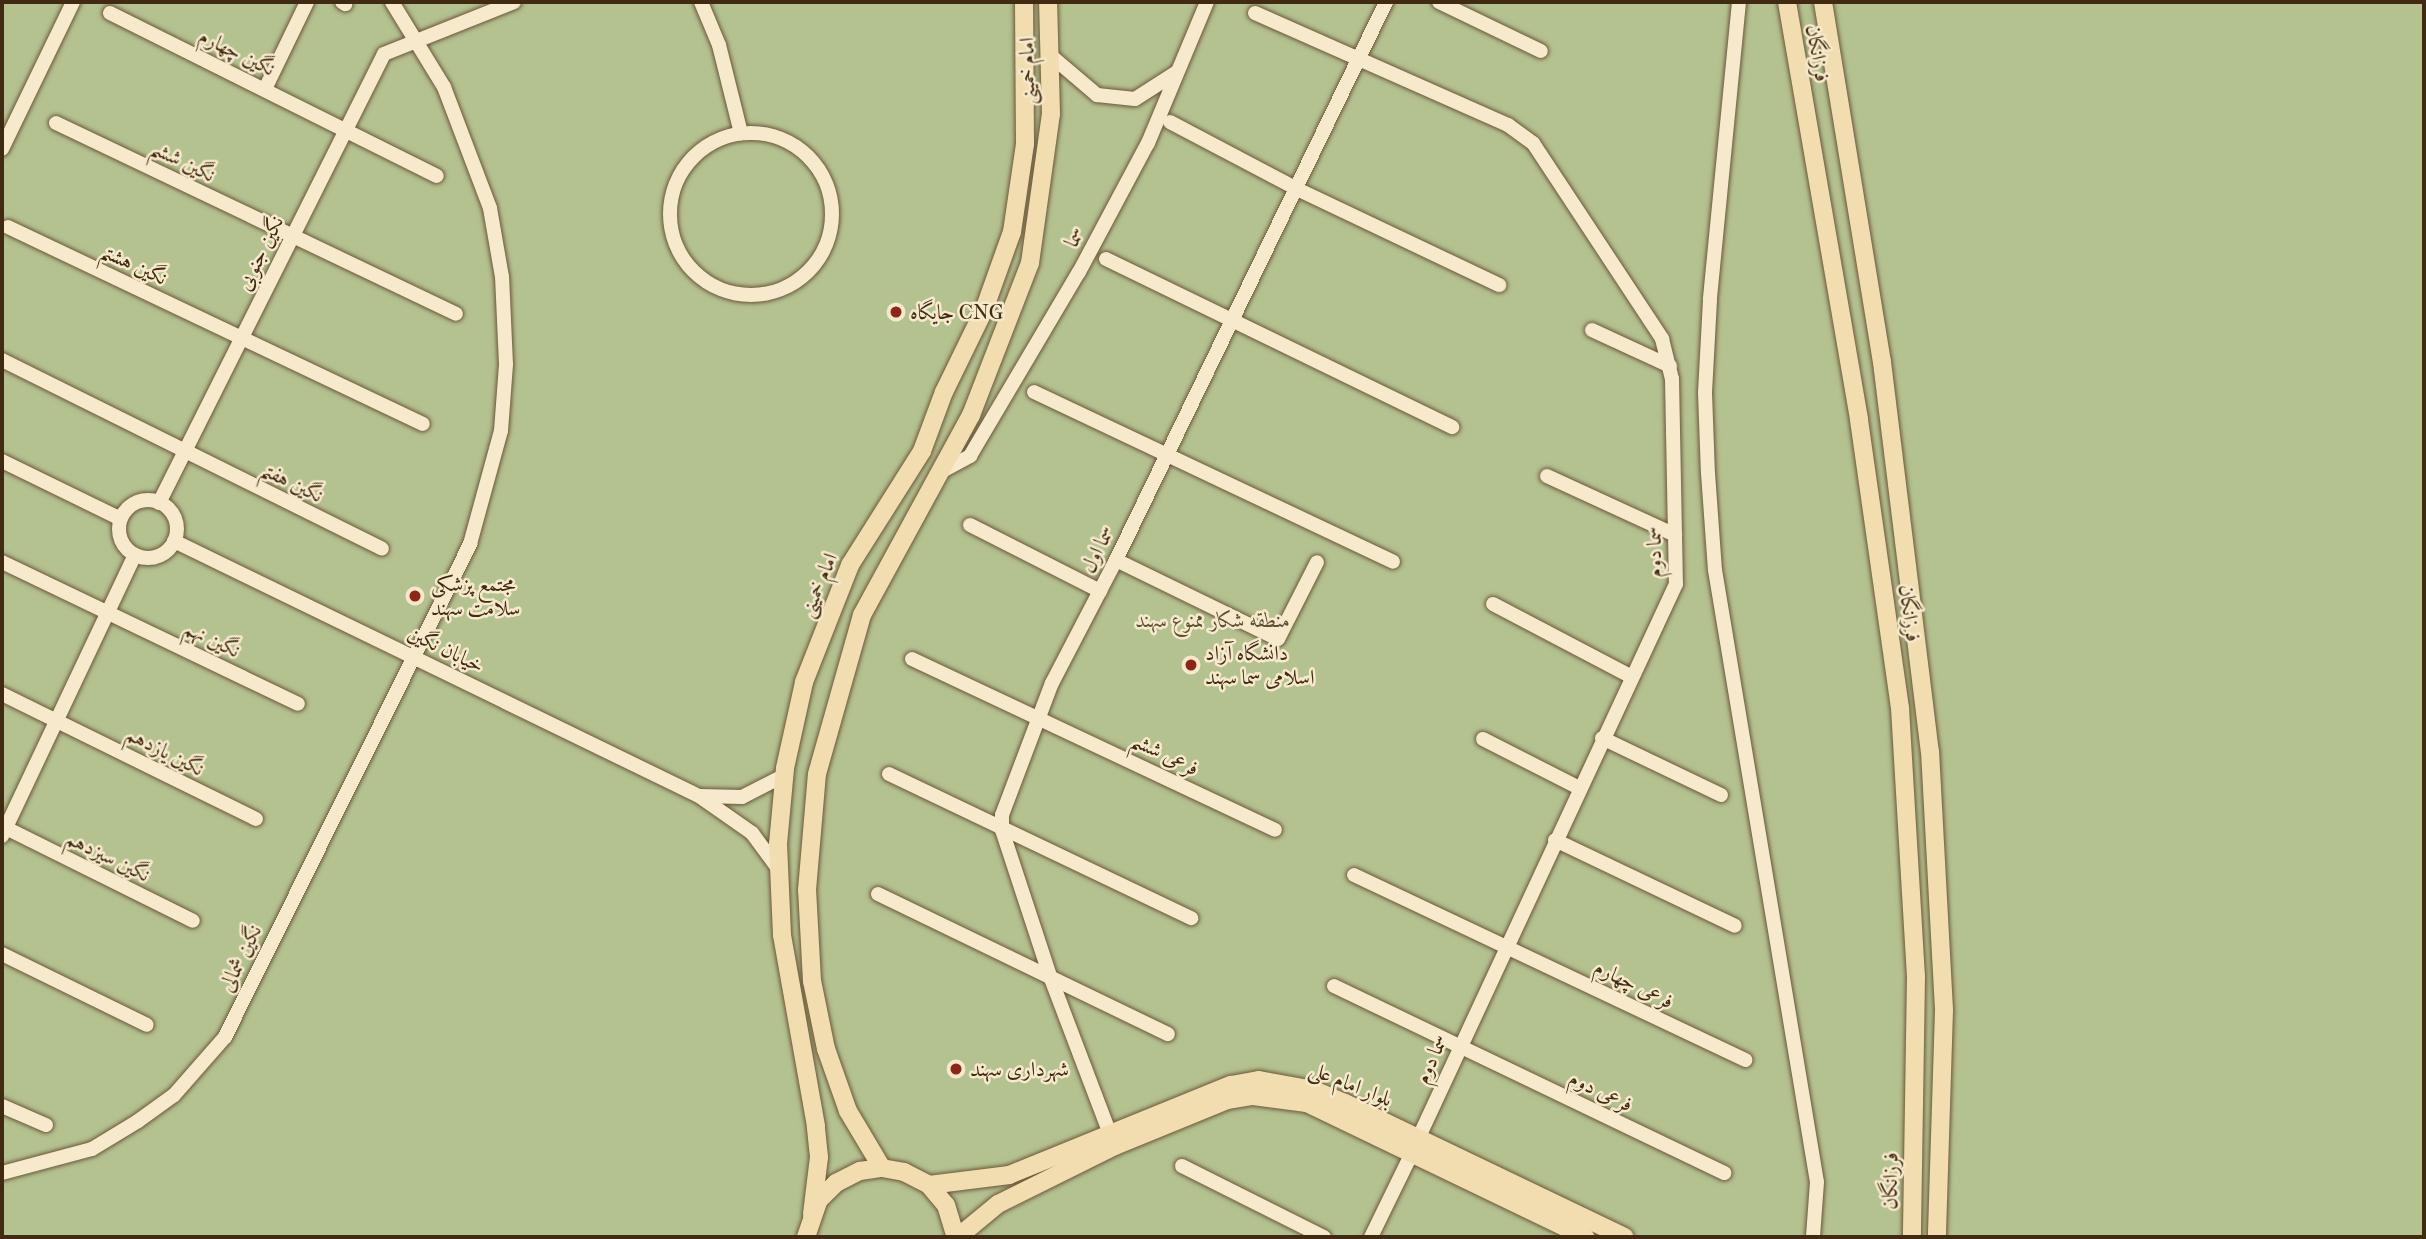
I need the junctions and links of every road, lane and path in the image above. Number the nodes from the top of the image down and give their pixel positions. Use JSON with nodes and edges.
{"nodes":[{"id":1,"x":73,"y":2,"type":"edge"},
{"id":2,"x":307,"y":2,"type":"edge"},
{"id":3,"x":392,"y":2,"type":"edge"},
{"id":4,"x":514,"y":2,"type":"edge"},
{"id":5,"x":701,"y":2,"type":"edge"},
{"id":6,"x":1024,"y":2,"type":"edge"},
{"id":7,"x":1048,"y":2,"type":"edge"},
{"id":8,"x":1208,"y":2,"type":"edge"},
{"id":9,"x":1386,"y":2,"type":"edge"},
{"id":10,"x":1439,"y":2,"type":"edge"},
{"id":11,"x":1739,"y":2,"type":"edge"},
{"id":12,"x":1787,"y":2,"type":"edge"},
{"id":13,"x":1823,"y":2,"type":"edge"},
{"id":14,"x":110,"y":13,"type":"dead end"},
{"id":15,"x":1255,"y":13,"type":"dead end"},
{"id":16,"x":417,"y":43,"type":"junction"},
{"id":17,"x":1541,"y":51,"type":"dead end"},
{"id":18,"x":1050,"y":55,"type":"junction"},
{"id":19,"x":1359,"y":58,"type":"junction"},
{"id":20,"x":1178,"y":71,"type":"junction"},
{"id":21,"x":265,"y":89,"type":"junction"},
{"id":22,"x":1170,"y":122,"type":"dead end"},
{"id":23,"x":57,"y":123,"type":"dead end"},
{"id":24,"x":345,"y":128,"type":"junction"},
{"id":25,"x":741,"y":133,"type":"junction"},
{"id":26,"x":2,"y":149,"type":"edge"},
{"id":27,"x":437,"y":176,"type":"dead end"},
{"id":28,"x":1297,"y":189,"type":"junction"},
{"id":29,"x":8,"y":227,"type":"dead end"},
{"id":30,"x":292,"y":236,"type":"junction"},
{"id":31,"x":1106,"y":259,"type":"dead end"},
{"id":32,"x":1499,"y":285,"type":"dead end"},
{"id":33,"x":456,"y":314,"type":"dead end"},
{"id":34,"x":1232,"y":321,"type":"junction"},
{"id":35,"x":1592,"y":330,"type":"dead end"},
{"id":36,"x":241,"y":338,"type":"junction"},
{"id":37,"x":2,"y":360,"type":"edge"},
{"id":38,"x":1670,"y":366,"type":"junction"},
{"id":39,"x":1034,"y":392,"type":"dead end"},
{"id":40,"x":423,"y":424,"type":"dead end"},
{"id":41,"x":1452,"y":427,"type":"dead end"},
{"id":42,"x":184,"y":453,"type":"junction"},
{"id":43,"x":1166,"y":456,"type":"junction"},
{"id":44,"x":2,"y":461,"type":"edge"},
{"id":45,"x":944,"y":470,"type":"junction"},
{"id":46,"x":1547,"y":476,"type":"dead end"},
{"id":47,"x":159,"y":503,"type":"junction"},
{"id":48,"x":121,"y":519,"type":"junction"},
{"id":49,"x":970,"y":525,"type":"dead end"},
{"id":50,"x":1675,"y":535,"type":"junction"},
{"id":51,"x":174,"y":541,"type":"junction"},
{"id":52,"x":383,"y":549,"type":"dead end"},
{"id":53,"x":135,"y":555,"type":"junction"},
{"id":54,"x":1116,"y":560,"type":"junction"},
{"id":55,"x":2,"y":562,"type":"edge"},
{"id":56,"x":1317,"y":562,"type":"dead end"},
{"id":57,"x":1393,"y":562,"type":"dead end"},
{"id":58,"x":1100,"y":591,"type":"junction"},
{"id":59,"x":1493,"y":604,"type":"dead end"},
{"id":60,"x":108,"y":613,"type":"junction"},
{"id":61,"x":411,"y":656,"type":"junction"},
{"id":62,"x":912,"y":659,"type":"dead end"},
{"id":63,"x":1632,"y":677,"type":"junction"},
{"id":64,"x":2,"y":694,"type":"edge"},
{"id":65,"x":298,"y":704,"type":"dead end"},
{"id":66,"x":1038,"y":716,"type":"junction"},
{"id":67,"x":56,"y":719,"type":"junction"},
{"id":68,"x":1602,"y":738,"type":"junction"},
{"id":69,"x":1483,"y":739,"type":"dead end"},
{"id":70,"x":890,"y":774,"type":"dead end"},
{"id":71,"x":785,"y":775,"type":"junction"},
{"id":72,"x":1579,"y":788,"type":"junction"},
{"id":73,"x":1721,"y":795,"type":"dead end"},
{"id":74,"x":699,"y":796,"type":"junction"},
{"id":75,"x":256,"y":819,"type":"dead end"},
{"id":76,"x":3,"y":830,"type":"edge"},
{"id":77,"x":1002,"y":830,"type":"junction"},
{"id":78,"x":1275,"y":830,"type":"dead end"},
{"id":79,"x":1555,"y":840,"type":"junction"},
{"id":80,"x":779,"y":873,"type":"junction"},
{"id":81,"x":1353,"y":875,"type":"dead end"},
{"id":82,"x":878,"y":894,"type":"dead end"},
{"id":83,"x":1191,"y":918,"type":"dead end"},
{"id":84,"x":193,"y":921,"type":"dead end"},
{"id":85,"x":1735,"y":926,"type":"dead end"},
{"id":86,"x":1506,"y":945,"type":"junction"},
{"id":87,"x":2,"y":954,"type":"edge"},
{"id":88,"x":1051,"y":979,"type":"junction"},
{"id":89,"x":1334,"y":986,"type":"dead end"},
{"id":90,"x":148,"y":1025,"type":"dead end"},
{"id":91,"x":1168,"y":1034,"type":"dead end"},
{"id":92,"x":1460,"y":1047,"type":"junction"},
{"id":93,"x":1745,"y":1060,"type":"dead end"},
{"id":94,"x":2,"y":1106,"type":"edge"},
{"id":95,"x":46,"y":1125,"type":"dead end"},
{"id":96,"x":1113,"y":1140,"type":"junction"},
{"id":97,"x":1415,"y":1145,"type":"junction"},
{"id":98,"x":1182,"y":1166,"type":"dead end"},
{"id":99,"x":882,"y":1168,"type":"junction"},
{"id":100,"x":2,"y":1172,"type":"edge"},
{"id":101,"x":1724,"y":1173,"type":"dead end"},
{"id":102,"x":929,"y":1185,"type":"junction"},
{"id":103,"x":1814,"y":1219,"type":"junction"},
{"id":104,"x":806,"y":1228,"type":"edge"},
{"id":105,"x":957,"y":1237,"type":"edge"},
{"id":106,"x":1324,"y":1237,"type":"edge"},
{"id":107,"x":1371,"y":1237,"type":"edge"},
{"id":108,"x":1585,"y":1237,"type":"edge"},
{"id":109,"x":1625,"y":1237,"type":"edge"},
{"id":110,"x":1806,"y":1237,"type":"edge"},
{"id":111,"x":1813,"y":1237,"type":"edge"},
{"id":112,"x":1912,"y":1237,"type":"edge"},
{"id":113,"x":1937,"y":1237,"type":"edge"}],
"edges":[{"from":1,"to":26,"type":"street"},
{"from":2,"to":21,"type":"street"},
{"from":3,"to":16,"type":"street","name":"نگین شمالی"},
{"from":4,"to":16,"type":"street","name":"نگین جنوبی"},
{"from":5,"to":25,"type":"street"},
{"from":6,"to":71,"type":"main road","name":"امام خمینی"},
{"from":7,"to":18,"type":"main road","name":"امام خمینی"},
{"from":8,"to":20,"type":"street","name":"سما"},
{"from":9,"to":19,"type":"street","name":"سما اول"},
{"from":10,"to":17,"type":"street"},
{"from":11,"to":103,"type":"street"},
{"from":12,"to":112,"type":"main road","name":"فرزانگان"},
{"from":13,"to":113,"type":"main road","name":"فرزانگان"},
{"from":14,"to":21,"type":"street","name":"نگین چهارم"},
{"from":15,"to":19,"type":"street","name":"سما دوم"},
{"from":16,"to":24,"type":"street","name":"نگین جنوبی"},
{"from":16,"to":61,"type":"street","name":"نگین شمالی"},
{"from":18,"to":20,"type":"street"},
{"from":18,"to":45,"type":"main road","name":"امام خمینی"},
{"from":19,"to":28,"type":"street","name":"سما اول"},
{"from":19,"to":38,"type":"street","name":"سما دوم"},
{"from":20,"to":45,"type":"street","name":"سما"},
{"from":21,"to":24,"type":"street","name":"نگین چهارم"},
{"from":22,"to":28,"type":"street"},
{"from":23,"to":30,"type":"street","name":"نگین ششم"},
{"from":24,"to":27,"type":"street","name":"نگین چهارم"},
{"from":24,"to":30,"type":"street","name":"نگین جنوبی"},
{"from":25,"to":25,"type":"street"},
{"from":28,"to":32,"type":"street"},
{"from":28,"to":34,"type":"street","name":"سما اول"},
{"from":29,"to":36,"type":"street","name":"نگین هشتم"},
{"from":30,"to":33,"type":"street","name":"نگین ششم"},
{"from":30,"to":36,"type":"street","name":"نگین جنوبی"},
{"from":31,"to":34,"type":"street"},
{"from":34,"to":41,"type":"street"},
{"from":34,"to":43,"type":"street","name":"سما اول"},
{"from":35,"to":38,"type":"street"},
{"from":36,"to":40,"type":"street","name":"نگین هشتم"},
{"from":36,"to":42,"type":"street","name":"نگین جنوبی"},
{"from":37,"to":42,"type":"street","name":"نگین هفتم"},
{"from":38,"to":50,"type":"street","name":"سما دوم"},
{"from":39,"to":43,"type":"street"},
{"from":42,"to":47,"type":"street","name":"نگین جنوبی"},
{"from":42,"to":52,"type":"street","name":"نگین هفتم"},
{"from":43,"to":54,"type":"street","name":"سما اول"},
{"from":43,"to":57,"type":"street"},
{"from":44,"to":48,"type":"street"},
{"from":45,"to":99,"type":"main road","name":"امام خمینی"},
{"from":46,"to":50,"type":"street"},
{"from":47,"to":48,"type":"street"},
{"from":47,"to":51,"type":"street"},
{"from":48,"to":53,"type":"street"},
{"from":49,"to":58,"type":"street"},
{"from":50,"to":63,"type":"street","name":"سما دوم"},
{"from":51,"to":53,"type":"street"},
{"from":51,"to":61,"type":"street","name":"خیابان نگین"},
{"from":53,"to":60,"type":"street"},
{"from":54,"to":56,"type":"street"},
{"from":54,"to":58,"type":"street","name":"سما اول"},
{"from":55,"to":60,"type":"street","name":"نگین نهم"},
{"from":58,"to":66,"type":"street","name":"سما اول"},
{"from":59,"to":63,"type":"street"},
{"from":60,"to":65,"type":"street","name":"نگین نهم"},
{"from":60,"to":67,"type":"street"},
{"from":61,"to":74,"type":"street","name":"خیابان نگین"},
{"from":61,"to":100,"type":"street","name":"نگین شمالی"},
{"from":62,"to":66,"type":"street","name":"فرعی ششم"},
{"from":63,"to":68,"type":"street","name":"سما دوم"},
{"from":64,"to":67,"type":"street","name":"نگین یازدهم"},
{"from":66,"to":77,"type":"street","name":"سما اول"},
{"from":66,"to":78,"type":"street","name":"فرعی ششم"},
{"from":67,"to":75,"type":"street","name":"نگین یازدهم"},
{"from":67,"to":76,"type":"street"},
{"from":68,"to":72,"type":"street","name":"سما دوم"},
{"from":68,"to":73,"type":"street"},
{"from":69,"to":72,"type":"street"},
{"from":70,"to":77,"type":"street"},
{"from":71,"to":74,"type":"street"},
{"from":71,"to":80,"type":"main road","name":"امام خمینی"},
{"from":72,"to":79,"type":"street","name":"سما دوم"},
{"from":74,"to":80,"type":"street","name":"خیابان نگین"},
{"from":76,"to":84,"type":"street","name":"نگین سیزدهم"},
{"from":77,"to":83,"type":"street"},
{"from":77,"to":88,"type":"street","name":"سما اول"},
{"from":79,"to":85,"type":"street"},
{"from":79,"to":86,"type":"street","name":"سما دوم"},
{"from":80,"to":104,"type":"main road","name":"امام خمینی"},
{"from":81,"to":86,"type":"street","name":"فرعی چهارم"},
{"from":82,"to":88,"type":"street"},
{"from":86,"to":92,"type":"street","name":"سما دوم"},
{"from":86,"to":93,"type":"street","name":"فرعی چهارم"},
{"from":87,"to":90,"type":"street"},
{"from":88,"to":91,"type":"street"},
{"from":88,"to":96,"type":"street","name":"سما اول"},
{"from":89,"to":92,"type":"street","name":"فرعی دوم"},
{"from":92,"to":97,"type":"street","name":"سما دوم"},
{"from":92,"to":101,"type":"street","name":"فرعی دوم"},
{"from":94,"to":95,"type":"street"},
{"from":96,"to":97,"type":"main road","name":"بلوار امام علی"},
{"from":96,"to":102,"type":"main road","name":"بلوار امام علی"},
{"from":96,"to":105,"type":"main road","name":"بلوار امام علی"},
{"from":97,"to":107,"type":"street","name":"سما دوم"},
{"from":97,"to":108,"type":"main road","name":"بلوار امام علی"},
{"from":97,"to":109,"type":"main road","name":"بلوار امام علی"},
{"from":98,"to":106,"type":"street"},
{"from":99,"to":102,"type":"main road"},
{"from":99,"to":104,"type":"main road"},
{"from":102,"to":105,"type":"main road"},
{"from":103,"to":110,"type":"street"},
{"from":103,"to":111,"type":"street"}]}
